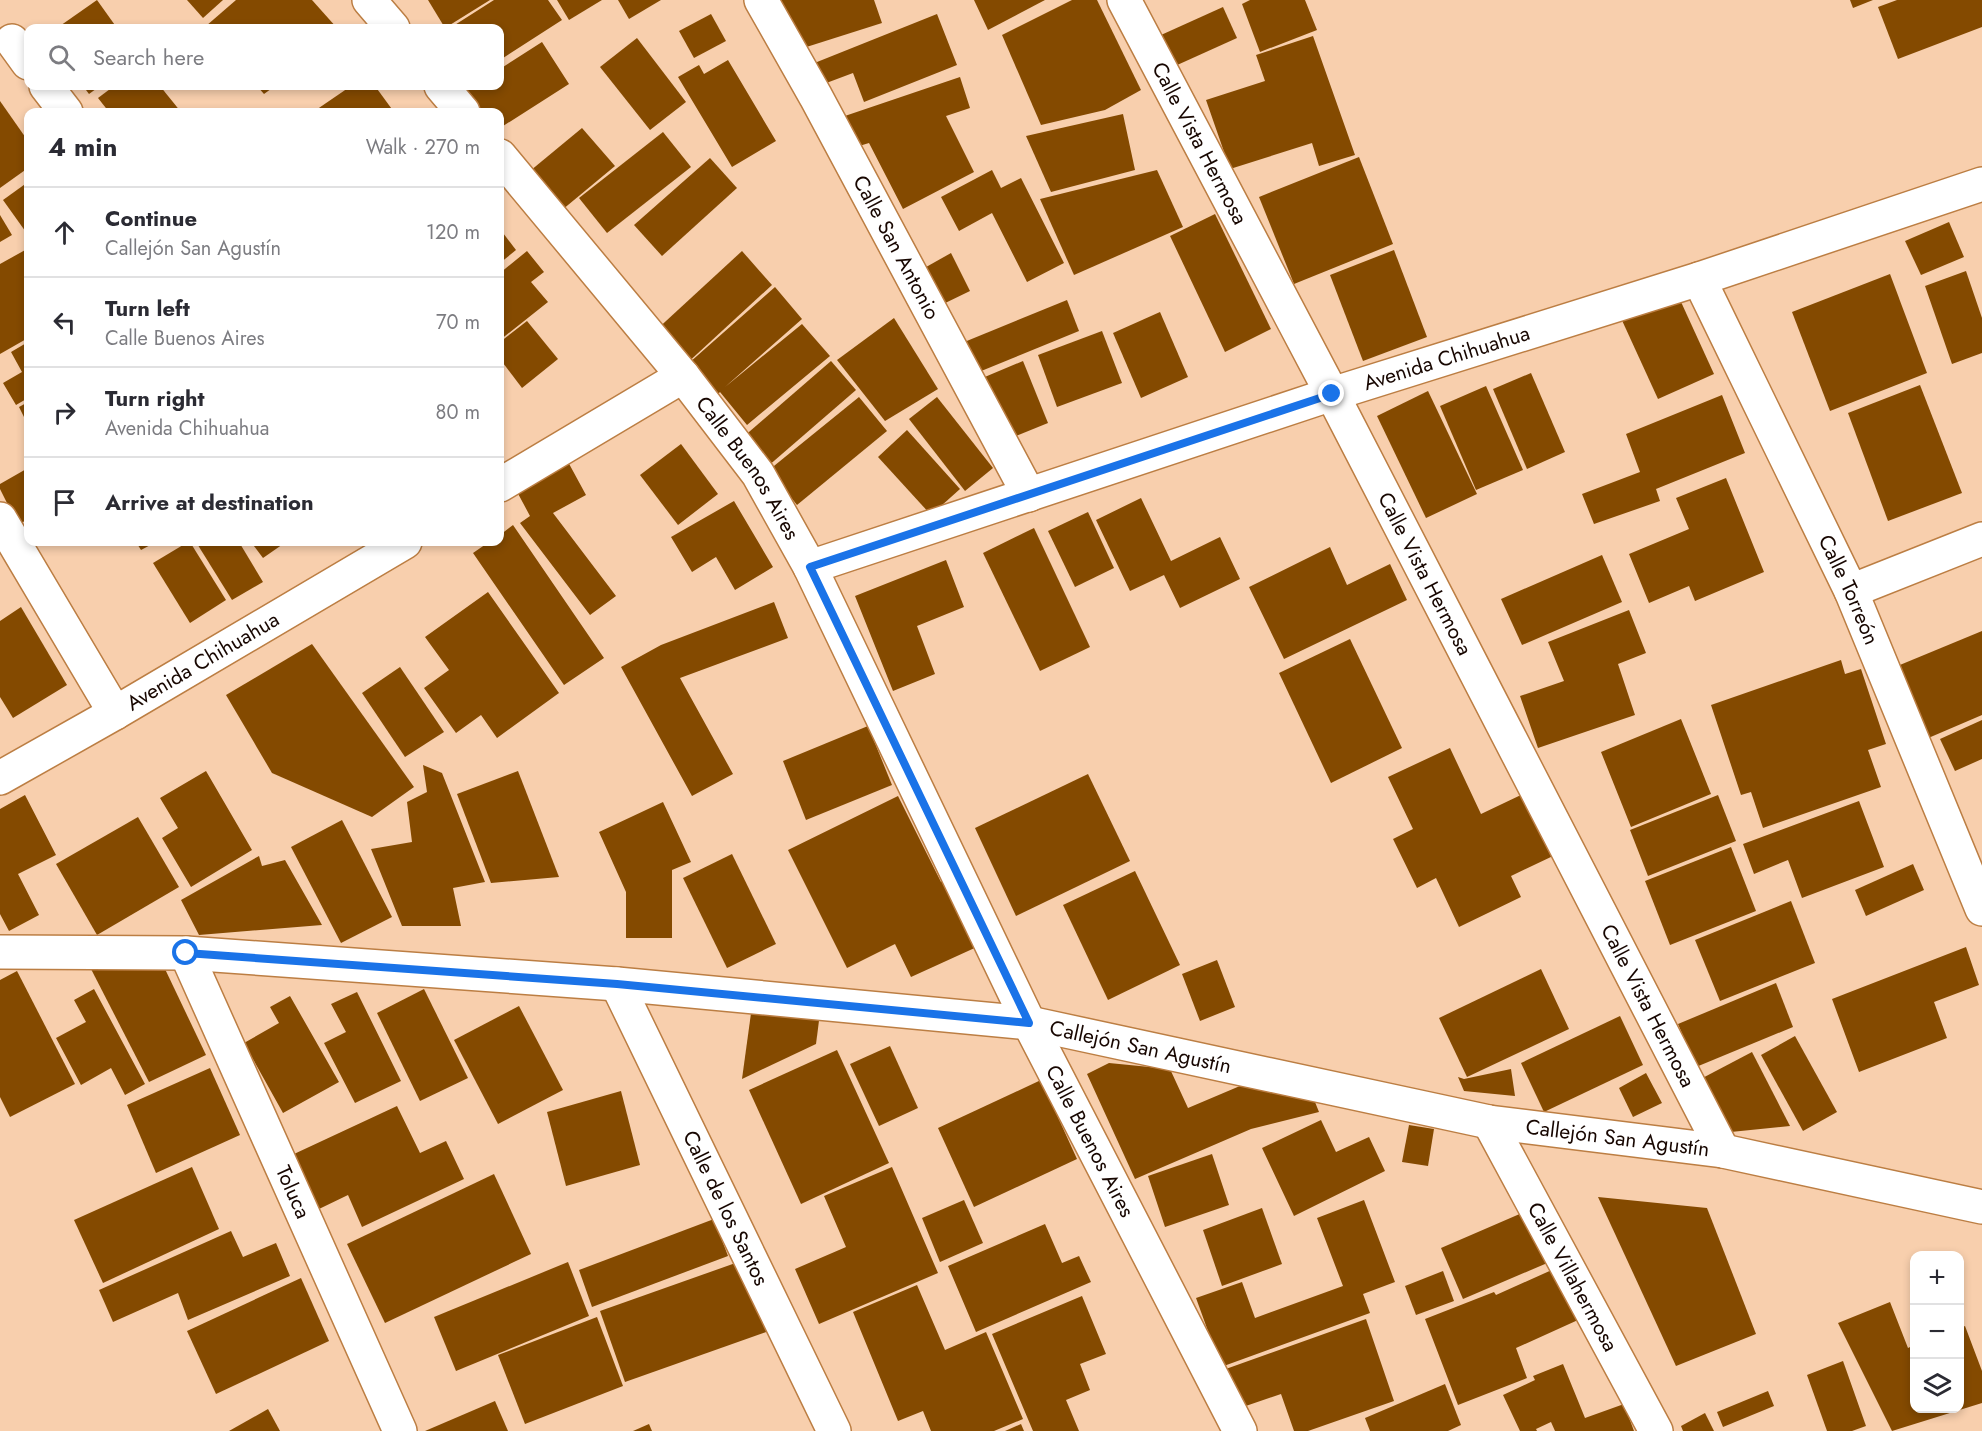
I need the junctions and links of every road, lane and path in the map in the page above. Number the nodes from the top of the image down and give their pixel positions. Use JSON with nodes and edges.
{"nodes":[{"id":1,"x":369,"y":0,"type":"edge"},
{"id":2,"x":761,"y":0,"type":"edge"},
{"id":3,"x":1124,"y":0,"type":"edge"},
{"id":4,"x":390,"y":24,"type":"edge"},
{"id":5,"x":49,"y":90,"type":"edge"},
{"id":6,"x":444,"y":90,"type":"edge"},
{"id":7,"x":63,"y":108,"type":"edge"},
{"id":8,"x":460,"y":108,"type":"edge"},
{"id":9,"x":504,"y":161,"type":"edge"},
{"id":10,"x":1982,"y":184,"type":"edge"},
{"id":11,"x":1699,"y":279,"type":"junction"},
{"id":12,"x":683,"y":376,"type":"junction"},
{"id":13,"x":1332,"y":394,"type":"junction"},
{"id":14,"x":504,"y":483,"type":"edge"},
{"id":15,"x":1029,"y":495,"type":"junction"},
{"id":16,"x":0,"y":519,"type":"edge"},
{"id":17,"x":1982,"y":539,"type":"edge"},
{"id":18,"x":392,"y":546,"type":"edge"},
{"id":19,"x":810,"y":567,"type":"junction"},
{"id":20,"x":1851,"y":591,"type":"junction"},
{"id":21,"x":115,"y":713,"type":"junction"},
{"id":22,"x":0,"y":778,"type":"edge"},
{"id":23,"x":1981,"y":906,"type":"edge"},
{"id":24,"x":0,"y":952,"type":"edge"},
{"id":25,"x":186,"y":953,"type":"junction"},
{"id":26,"x":617,"y":984,"type":"junction"},
{"id":27,"x":1029,"y":1023,"type":"junction"},
{"id":28,"x":1490,"y":1122,"type":"junction"},
{"id":29,"x":1723,"y":1151,"type":"junction"},
{"id":30,"x":1982,"y":1207,"type":"edge"},
{"id":31,"x":400,"y":1431,"type":"edge"},
{"id":32,"x":834,"y":1431,"type":"edge"},
{"id":33,"x":1240,"y":1431,"type":"edge"},
{"id":34,"x":1656,"y":1431,"type":"edge"}],
"edges":[{"from":1,"to":4,"type":"street"},
{"from":2,"to":15,"type":"street","name":"Calle San Antonio"},
{"from":3,"to":13,"type":"street","name":"Calle Vista Hermosa"},
{"from":5,"to":7,"type":"street"},
{"from":6,"to":8,"type":"street"},
{"from":9,"to":12,"type":"street","name":"Calle Buenos Aires"},
{"from":10,"to":11,"type":"street","name":"Avenida Chihuahua"},
{"from":11,"to":13,"type":"street","name":"Avenida Chihuahua"},
{"from":11,"to":20,"type":"street","name":"Calle Torreón"},
{"from":12,"to":14,"type":"street"},
{"from":12,"to":19,"type":"street","name":"Calle Buenos Aires"},
{"from":13,"to":15,"type":"street","name":"Avenida Chihuahua"},
{"from":13,"to":29,"type":"street","name":"Calle Vista Hermosa"},
{"from":15,"to":19,"type":"street","name":"Avenida Chihuahua"},
{"from":16,"to":21,"type":"street"},
{"from":17,"to":20,"type":"street"},
{"from":18,"to":21,"type":"street","name":"Avenida Chihuahua"},
{"from":19,"to":27,"type":"street","name":"Calle Buenos Aires"},
{"from":20,"to":23,"type":"street","name":"Calle Torreón"},
{"from":21,"to":22,"type":"street","name":"Avenida Chihuahua"},
{"from":24,"to":25,"type":"street","name":"Callejón San Agustín"},
{"from":25,"to":26,"type":"street","name":"Callejón San Agustín"},
{"from":25,"to":31,"type":"street","name":"Toluca"},
{"from":26,"to":27,"type":"street","name":"Callejón San Agustín"},
{"from":26,"to":32,"type":"street","name":"Calle de los Santos"},
{"from":27,"to":28,"type":"street","name":"Callejón San Agustín"},
{"from":27,"to":33,"type":"street","name":"Calle Buenos Aires"},
{"from":28,"to":29,"type":"street","name":"Callejón San Agustín"},
{"from":28,"to":34,"type":"street","name":"Calle Villahermosa"},
{"from":29,"to":30,"type":"street","name":"Callejón San Agustín"}]}
